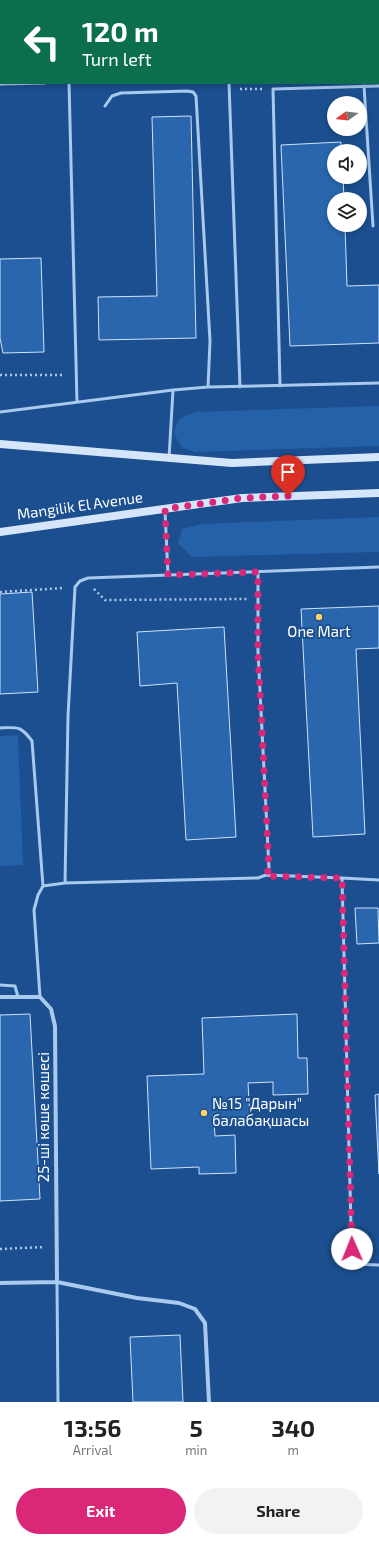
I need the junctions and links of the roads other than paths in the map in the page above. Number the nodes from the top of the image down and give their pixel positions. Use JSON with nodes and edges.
{"nodes":[{"id":1,"x":69,"y":84,"type":"edge"},
{"id":2,"x":230,"y":84,"type":"edge"},
{"id":3,"x":364,"y":86,"type":"junction"},
{"id":4,"x":379,"y":86,"type":"edge"},
{"id":5,"x":105,"y":106,"type":"dead end"},
{"id":6,"x":373,"y":226,"type":"dead end"},
{"id":7,"x":379,"y":383,"type":"edge"},
{"id":8,"x":280,"y":386,"type":"junction"},
{"id":9,"x":208,"y":387,"type":"junction"},
{"id":10,"x":240,"y":387,"type":"junction"},
{"id":11,"x":173,"y":390,"type":"junction"},
{"id":12,"x":77,"y":402,"type":"junction"},
{"id":13,"x":0,"y":412,"type":"edge"},
{"id":14,"x":0,"y":444,"type":"edge"},
{"id":15,"x":379,"y":457,"type":"edge"},
{"id":16,"x":168,"y":458,"type":"junction"},
{"id":17,"x":379,"y":492,"type":"edge"},
{"id":18,"x":165,"y":509,"type":"junction"},
{"id":19,"x":0,"y":532,"type":"edge"},
{"id":20,"x":379,"y":567,"type":"edge"},
{"id":21,"x":258,"y":572,"type":"junction"},
{"id":22,"x":168,"y":575,"type":"junction"},
{"id":23,"x":0,"y":728,"type":"edge"},
{"id":24,"x":266,"y":876,"type":"junction"},
{"id":25,"x":342,"y":878,"type":"junction"},
{"id":26,"x":379,"y":880,"type":"edge"},
{"id":27,"x":66,"y":883,"type":"junction"},
{"id":28,"x":43,"y":886,"type":"junction"},
{"id":29,"x":0,"y":985,"type":"edge"},
{"id":30,"x":0,"y":997,"type":"edge"},
{"id":31,"x":18,"y":997,"type":"junction"},
{"id":32,"x":40,"y":997,"type":"junction"},
{"id":33,"x":379,"y":1265,"type":"edge"},
{"id":34,"x":56,"y":1282,"type":"junction"},
{"id":35,"x":0,"y":1283,"type":"edge"},
{"id":36,"x":58,"y":1402,"type":"edge"},
{"id":37,"x":209,"y":1402,"type":"edge"}],
"edges":[{"from":1,"to":12,"type":"lane"},
{"from":2,"to":10,"type":"lane"},
{"from":3,"to":4,"type":"lane"},
{"from":3,"to":6,"type":"lane"},
{"from":3,"to":8,"type":"lane"},
{"from":5,"to":9,"type":"lane"},
{"from":7,"to":8,"type":"lane"},
{"from":8,"to":10,"type":"lane"},
{"from":9,"to":10,"type":"lane"},
{"from":9,"to":11,"type":"lane"},
{"from":11,"to":12,"type":"lane"},
{"from":11,"to":16,"type":"lane"},
{"from":12,"to":13,"type":"lane"},
{"from":14,"to":16,"type":"main road"},
{"from":15,"to":16,"type":"main road"},
{"from":17,"to":18,"type":"main road","name":"Mangilik El Avenue"},
{"from":18,"to":19,"type":"main road","name":"Mangilik El Avenue"},
{"from":18,"to":22,"type":"lane"},
{"from":20,"to":21,"type":"lane"},
{"from":21,"to":22,"type":"lane"},
{"from":21,"to":24,"type":"lane"},
{"from":22,"to":27,"type":"lane"},
{"from":23,"to":28,"type":"lane"},
{"from":24,"to":25,"type":"lane"},
{"from":24,"to":27,"type":"lane"},
{"from":25,"to":26,"type":"lane"},
{"from":25,"to":33,"type":"lane"},
{"from":27,"to":28,"type":"lane"},
{"from":28,"to":32,"type":"lane"},
{"from":29,"to":31,"type":"lane"},
{"from":30,"to":31,"type":"street"},
{"from":31,"to":32,"type":"street"},
{"from":32,"to":34,"type":"street","name":"25-ші көше көшесі"},
{"from":34,"to":35,"type":"street"},
{"from":34,"to":36,"type":"lane"},
{"from":34,"to":37,"type":"street"}]}
